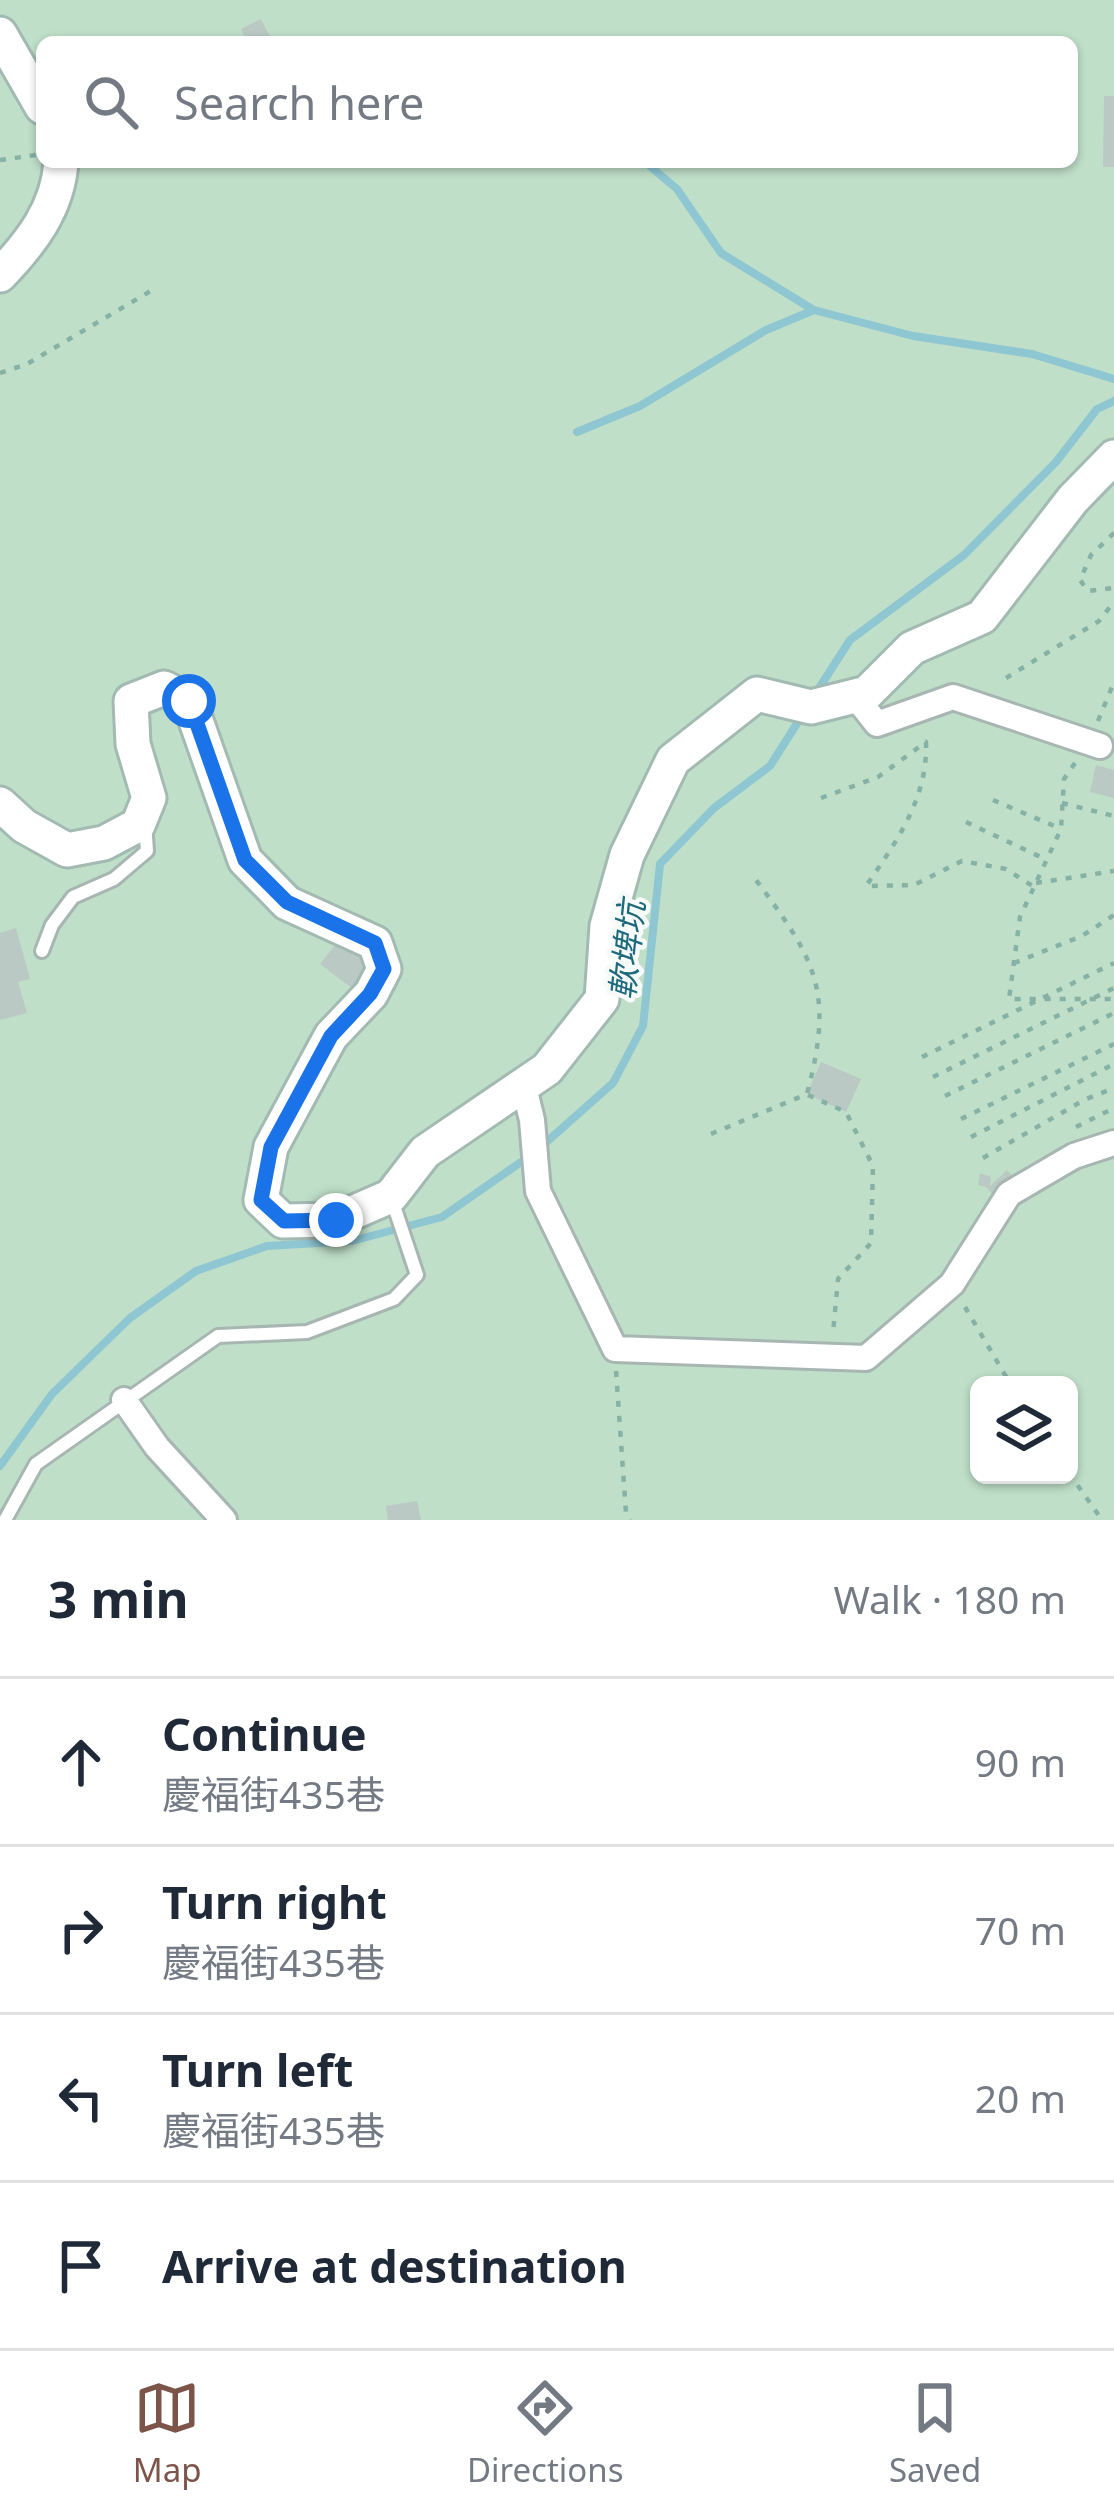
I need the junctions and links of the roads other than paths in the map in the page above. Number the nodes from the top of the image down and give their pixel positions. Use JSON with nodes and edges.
{"nodes":[{"id":1,"x":0,"y":34,"type":"edge"},
{"id":2,"x":36,"y":97,"type":"edge"},
{"id":3,"x":61,"y":168,"type":"edge"},
{"id":4,"x":0,"y":275,"type":"edge"},
{"id":5,"x":1114,"y":457,"type":"edge"},
{"id":6,"x":861,"y":694,"type":"junction"},
{"id":7,"x":1095,"y":744,"type":"road end"},
{"id":8,"x":0,"y":804,"type":"edge"},
{"id":9,"x":145,"y":808,"type":"junction"},
{"id":10,"x":42,"y":951,"type":"dead end"},
{"id":11,"x":524,"y":1087,"type":"junction"},
{"id":12,"x":1114,"y":1143,"type":"edge"},
{"id":13,"x":391,"y":1196,"type":"junction"},
{"id":14,"x":124,"y":1400,"type":"junction"},
{"id":15,"x":5,"y":1520,"type":"edge"},
{"id":16,"x":224,"y":1520,"type":"edge"}],
"edges":[{"from":1,"to":2,"type":"street"},
{"from":3,"to":4,"type":"street"},
{"from":5,"to":6,"type":"street"},
{"from":6,"to":7,"type":"street"},
{"from":6,"to":11,"type":"street"},
{"from":8,"to":9,"type":"street"},
{"from":9,"to":10,"type":"lane"},
{"from":9,"to":13,"type":"street"},
{"from":11,"to":12,"type":"street"},
{"from":11,"to":13,"type":"street"},
{"from":13,"to":14,"type":"lane"},
{"from":14,"to":15,"type":"lane"},
{"from":14,"to":16,"type":"street"}]}
